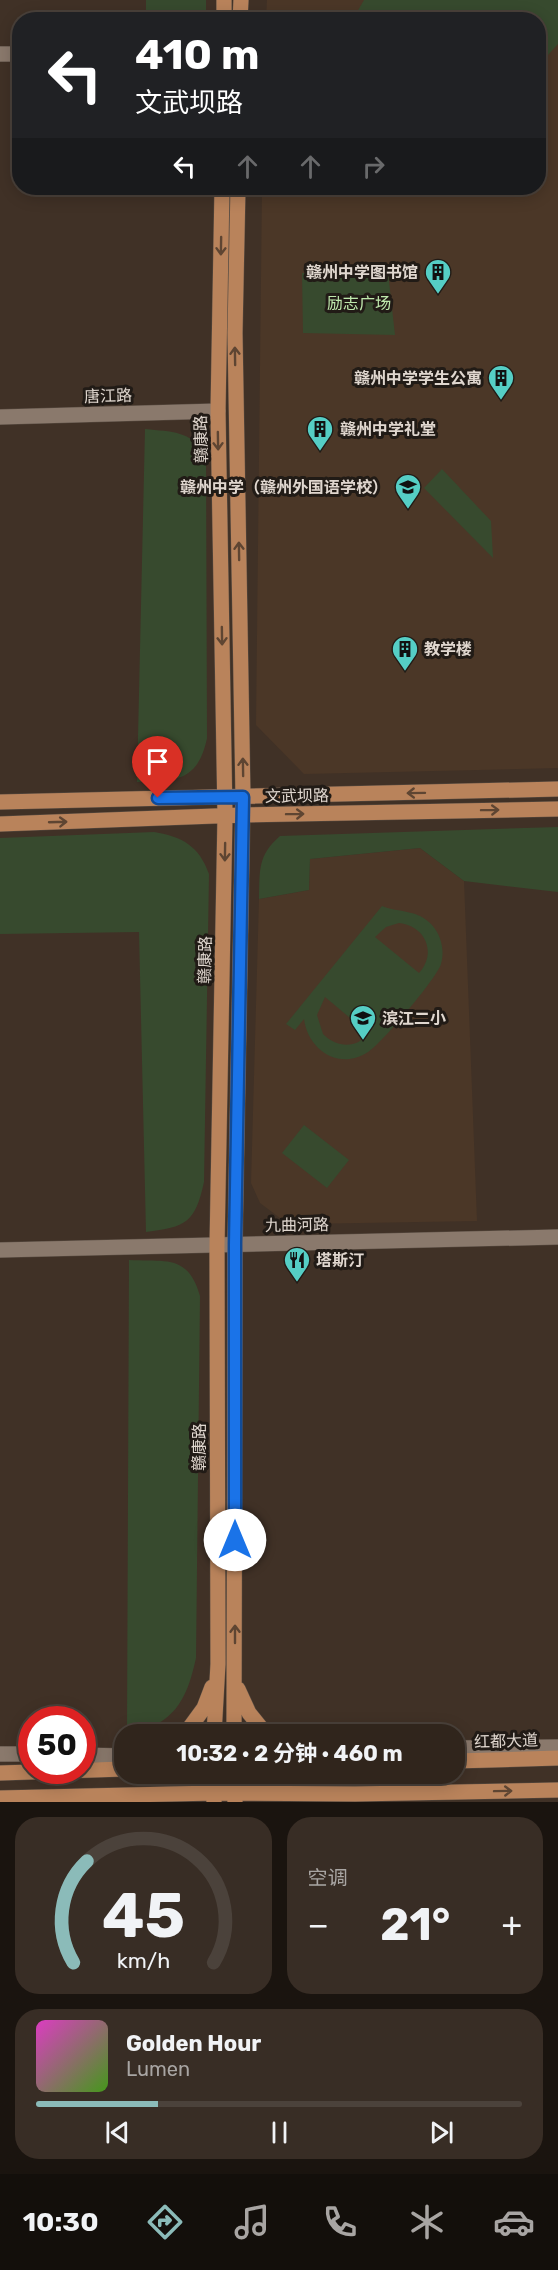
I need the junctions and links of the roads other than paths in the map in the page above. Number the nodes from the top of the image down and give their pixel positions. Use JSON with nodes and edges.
{"nodes":[{"id":1,"x":222,"y":195,"type":"edge"},
{"id":2,"x":238,"y":195,"type":"edge"},
{"id":3,"x":218,"y":411,"type":"junction"},
{"id":4,"x":0,"y":417,"type":"edge"},
{"id":5,"x":558,"y":789,"type":"edge"},
{"id":6,"x":225,"y":796,"type":"junction"},
{"id":7,"x":243,"y":797,"type":"junction"},
{"id":8,"x":0,"y":802,"type":"edge"},
{"id":9,"x":558,"y":809,"type":"edge"},
{"id":10,"x":242,"y":815,"type":"junction"},
{"id":11,"x":225,"y":816,"type":"junction"},
{"id":12,"x":0,"y":824,"type":"edge"},
{"id":13,"x":558,"y":1236,"type":"edge"},
{"id":14,"x":235,"y":1244,"type":"junction"},
{"id":15,"x":217,"y":1245,"type":"junction"},
{"id":16,"x":0,"y":1250,"type":"edge"},
{"id":17,"x":218,"y":1664,"type":"junction"},
{"id":18,"x":235,"y":1676,"type":"junction"},
{"id":19,"x":192,"y":1724,"type":"edge"},
{"id":20,"x":215,"y":1724,"type":"edge"},
{"id":21,"x":234,"y":1724,"type":"edge"},
{"id":22,"x":258,"y":1724,"type":"edge"},
{"id":23,"x":558,"y":1747,"type":"edge"},
{"id":24,"x":465,"y":1748,"type":"edge"},
{"id":25,"x":0,"y":1754,"type":"edge"},
{"id":26,"x":18,"y":1754,"type":"edge"},
{"id":27,"x":558,"y":1758,"type":"edge"},
{"id":28,"x":96,"y":1759,"type":"edge"},
{"id":29,"x":465,"y":1761,"type":"edge"},
{"id":30,"x":114,"y":1764,"type":"edge"},
{"id":31,"x":114,"y":1767,"type":"edge"},
{"id":32,"x":0,"y":1773,"type":"edge"},
{"id":33,"x":214,"y":1784,"type":"edge"},
{"id":34,"x":235,"y":1784,"type":"edge"},
{"id":35,"x":558,"y":1790,"type":"edge"},
{"id":36,"x":355,"y":1794,"type":"junction"},
{"id":37,"x":115,"y":1796,"type":"junction"},
{"id":38,"x":0,"y":1798,"type":"edge"},
{"id":39,"x":213,"y":1799,"type":"edge"},
{"id":40,"x":236,"y":1799,"type":"edge"},
{"id":41,"x":136,"y":1802,"type":"edge"},
{"id":42,"x":315,"y":1802,"type":"edge"}],
"edges":[{"from":1,"to":3,"type":"main road","name":"赣康路","one_way":true},
{"from":7,"to":2,"type":"main road","one_way":true},
{"from":3,"to":4,"type":"street","name":"唐江路"},
{"from":3,"to":6,"type":"main road","name":"赣康路","one_way":true},
{"from":5,"to":7,"type":"main road","name":"文武坝路","one_way":true},
{"from":6,"to":7,"type":"main road","name":"文武坝路"},
{"from":6,"to":8,"type":"main road","name":"文武坝路"},
{"from":6,"to":11,"type":"main road","name":"赣康路"},
{"from":7,"to":10,"type":"main road"},
{"from":10,"to":9,"type":"main road","name":"文武坝路","one_way":true},
{"from":10,"to":11,"type":"main road","name":"文武坝路"},
{"from":10,"to":14,"type":"main road"},
{"from":12,"to":11,"type":"main road","name":"文武坝路","one_way":true},
{"from":11,"to":15,"type":"main road","name":"赣康路","one_way":true},
{"from":13,"to":14,"type":"street","name":"九曲河路"},
{"from":14,"to":15,"type":"street","name":"九曲河路"},
{"from":18,"to":14,"type":"main road","one_way":true},
{"from":15,"to":16,"type":"street","name":"九曲河路"},
{"from":15,"to":17,"type":"main road","name":"赣康路"},
{"from":17,"to":19,"type":"main road"},
{"from":17,"to":20,"type":"main road","name":"赣康路"},
{"from":18,"to":21,"type":"main road"},
{"from":18,"to":22,"type":"main road"},
{"from":23,"to":24,"type":"street"},
{"from":25,"to":26,"type":"street"},
{"from":27,"to":29,"type":"main road","name":"红都大道"},
{"from":28,"to":30,"type":"street"},
{"from":31,"to":32,"type":"main road"},
{"from":33,"to":39,"type":"main road"},
{"from":34,"to":40,"type":"main road"},
{"from":36,"to":35,"type":"main road","one_way":true},
{"from":36,"to":40,"type":"main road"},
{"from":36,"to":42,"type":"main road"},
{"from":37,"to":38,"type":"main road"},
{"from":37,"to":39,"type":"main road"},
{"from":37,"to":41,"type":"main road"},
{"from":39,"to":40,"type":"main road"}]}
